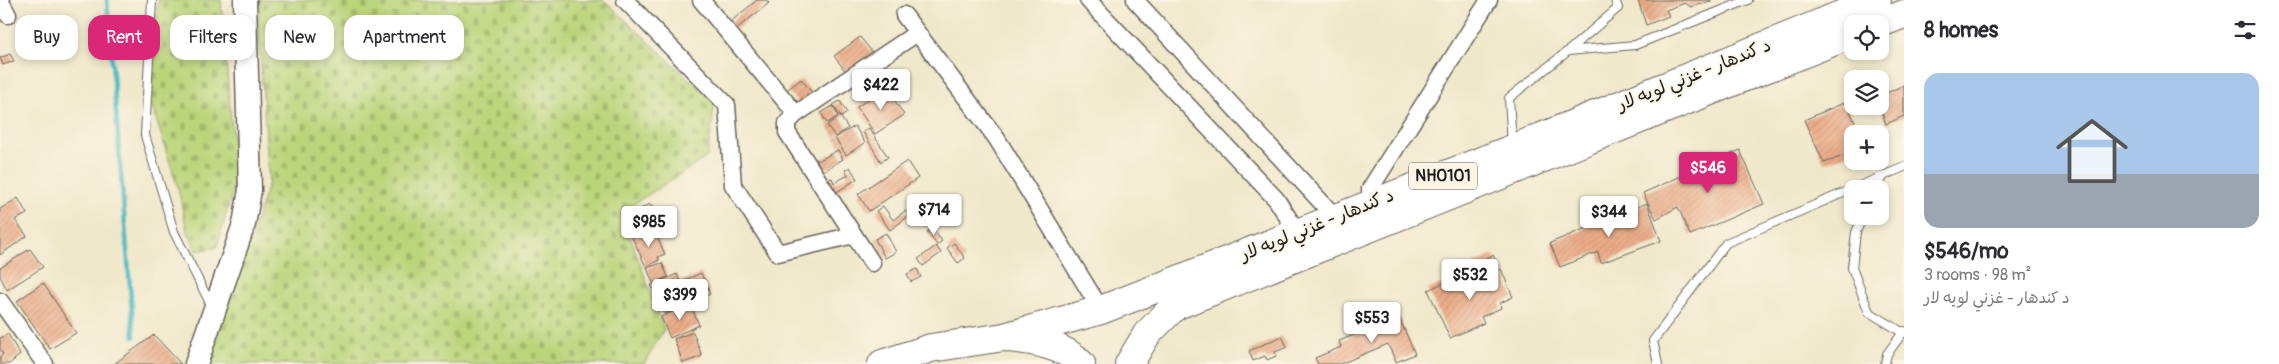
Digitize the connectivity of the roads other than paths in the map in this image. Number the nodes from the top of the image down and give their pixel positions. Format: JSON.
{"nodes":[{"id":1,"x":0,"y":0,"type":"edge"},
{"id":2,"x":152,"y":0,"type":"edge"},
{"id":3,"x":244,"y":0,"type":"edge"},
{"id":4,"x":625,"y":0,"type":"edge"},
{"id":5,"x":701,"y":0,"type":"edge"},
{"id":6,"x":1088,"y":0,"type":"edge"},
{"id":7,"x":1135,"y":0,"type":"edge"},
{"id":8,"x":1489,"y":0,"type":"edge"},
{"id":9,"x":1615,"y":0,"type":"edge"},
{"id":10,"x":1748,"y":0,"type":"edge"},
{"id":11,"x":1878,"y":0,"type":"edge"},
{"id":12,"x":1904,"y":14,"type":"edge"},
{"id":13,"x":8,"y":15,"type":"dead end"},
{"id":14,"x":904,"y":15,"type":"dead end"},
{"id":15,"x":1889,"y":20,"type":"edge"},
{"id":16,"x":917,"y":33,"type":"junction"},
{"id":17,"x":1844,"y":37,"type":"edge"},
{"id":18,"x":1568,"y":51,"type":"junction"},
{"id":19,"x":796,"y":114,"type":"junction"},
{"id":20,"x":1512,"y":149,"type":"junction"},
{"id":21,"x":1904,"y":167,"type":"edge"},
{"id":22,"x":1884,"y":175,"type":"junction"},
{"id":23,"x":1882,"y":180,"type":"edge"},
{"id":24,"x":1371,"y":203,"type":"junction"},
{"id":25,"x":1859,"y":225,"type":"edge"},
{"id":26,"x":1340,"y":228,"type":"junction"},
{"id":27,"x":1298,"y":233,"type":"junction"},
{"id":28,"x":854,"y":235,"type":"junction"},
{"id":29,"x":872,"y":263,"type":"dead end"},
{"id":30,"x":0,"y":300,"type":"edge"},
{"id":31,"x":1101,"y":310,"type":"junction"},
{"id":32,"x":214,"y":311,"type":"junction"},
{"id":33,"x":1903,"y":331,"type":"edge"},
{"id":34,"x":1004,"y":336,"type":"junction"},
{"id":35,"x":45,"y":364,"type":"edge"},
{"id":36,"x":196,"y":364,"type":"edge"},
{"id":37,"x":882,"y":364,"type":"edge"},
{"id":38,"x":1081,"y":364,"type":"edge"},
{"id":39,"x":1129,"y":364,"type":"edge"},
{"id":40,"x":1658,"y":364,"type":"edge"},
{"id":41,"x":1885,"y":364,"type":"edge"}],
"edges":[{"from":1,"to":13,"type":"street"},
{"from":2,"to":32,"type":"lane"},
{"from":3,"to":32,"type":"street"},
{"from":4,"to":28,"type":"street"},
{"from":5,"to":19,"type":"street"},
{"from":6,"to":27,"type":"street"},
{"from":7,"to":26,"type":"street"},
{"from":8,"to":24,"type":"street"},
{"from":9,"to":18,"type":"lane"},
{"from":10,"to":18,"type":"lane"},
{"from":11,"to":20,"type":"highway","name":"د کندهار - غزني لويه لار","number":"NH0101"},
{"from":12,"to":15,"type":"highway"},
{"from":14,"to":16,"type":"street"},
{"from":16,"to":19,"type":"street"},
{"from":16,"to":31,"type":"street"},
{"from":17,"to":26,"type":"highway","name":"د کندهار - غزني لويه لار","number":"NH0101"},
{"from":18,"to":20,"type":"lane"},
{"from":19,"to":28,"type":"street"},
{"from":20,"to":24,"type":"highway","name":"د کندهار - غزني لويه لار","number":"NH0101"},
{"from":21,"to":22,"type":"lane"},
{"from":22,"to":23,"type":"lane"},
{"from":22,"to":40,"type":"lane"},
{"from":24,"to":26,"type":"highway","name":"د کندهار - غزني لويه لار","number":"NH0101"},
{"from":25,"to":33,"type":"lane"},
{"from":26,"to":27,"type":"highway","name":"د کندهار - غزني لويه لار","number":"NH0101"},
{"from":26,"to":39,"type":"highway","name":"د کندهار - غزني لويه لار","number":"NH0101"},
{"from":27,"to":31,"type":"highway","name":"د کندهار - غزني لويه لار","number":"NH0101"},
{"from":28,"to":29,"type":"street"},
{"from":30,"to":35,"type":"street"},
{"from":31,"to":34,"type":"highway","name":"د کندهار - غزني لويه لار","number":"NH0101"},
{"from":32,"to":36,"type":"street"},
{"from":33,"to":41,"type":"lane"},
{"from":34,"to":37,"type":"highway","name":"د کندهار - غزني لويه لار","number":"NH0101"},
{"from":34,"to":38,"type":"highway","name":"د کندهار - غزني لويه لار","number":"NH0101"}]}
